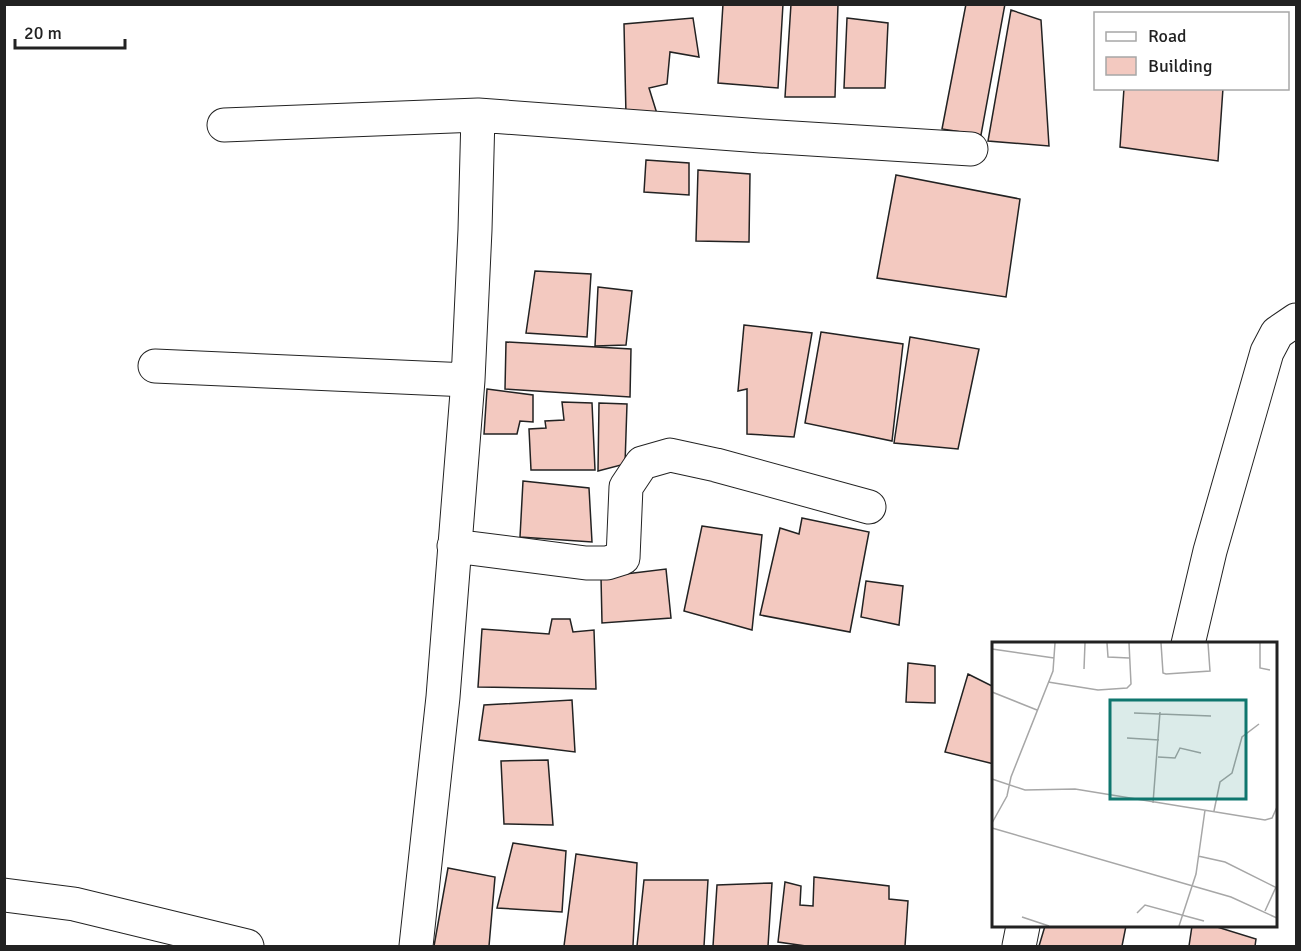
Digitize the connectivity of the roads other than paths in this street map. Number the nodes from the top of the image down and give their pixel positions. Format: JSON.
{"nodes":[{"id":1,"x":478,"y":115,"type":"junction"},
{"id":2,"x":224,"y":124,"type":"dead end"},
{"id":3,"x":971,"y":149,"type":"dead end"},
{"id":4,"x":1296,"y":320,"type":"edge"},
{"id":5,"x":155,"y":366,"type":"dead end"},
{"id":6,"x":468,"y":380,"type":"junction"},
{"id":7,"x":869,"y":507,"type":"dead end"},
{"id":8,"x":454,"y":546,"type":"junction"},
{"id":9,"x":1188,"y":642,"type":"edge"},
{"id":10,"x":4,"y":895,"type":"edge"},
{"id":11,"x":1023,"y":927,"type":"edge"},
{"id":12,"x":247,"y":946,"type":"edge"},
{"id":13,"x":416,"y":946,"type":"edge"},
{"id":14,"x":1019,"y":946,"type":"edge"}],
"edges":[{"from":1,"to":2,"type":"street"},
{"from":1,"to":3,"type":"street"},
{"from":1,"to":6,"type":"street"},
{"from":4,"to":9,"type":"street"},
{"from":5,"to":6,"type":"street"},
{"from":6,"to":8,"type":"street"},
{"from":7,"to":8,"type":"street"},
{"from":8,"to":13,"type":"street"},
{"from":10,"to":12,"type":"street"},
{"from":11,"to":14,"type":"street"}]}
